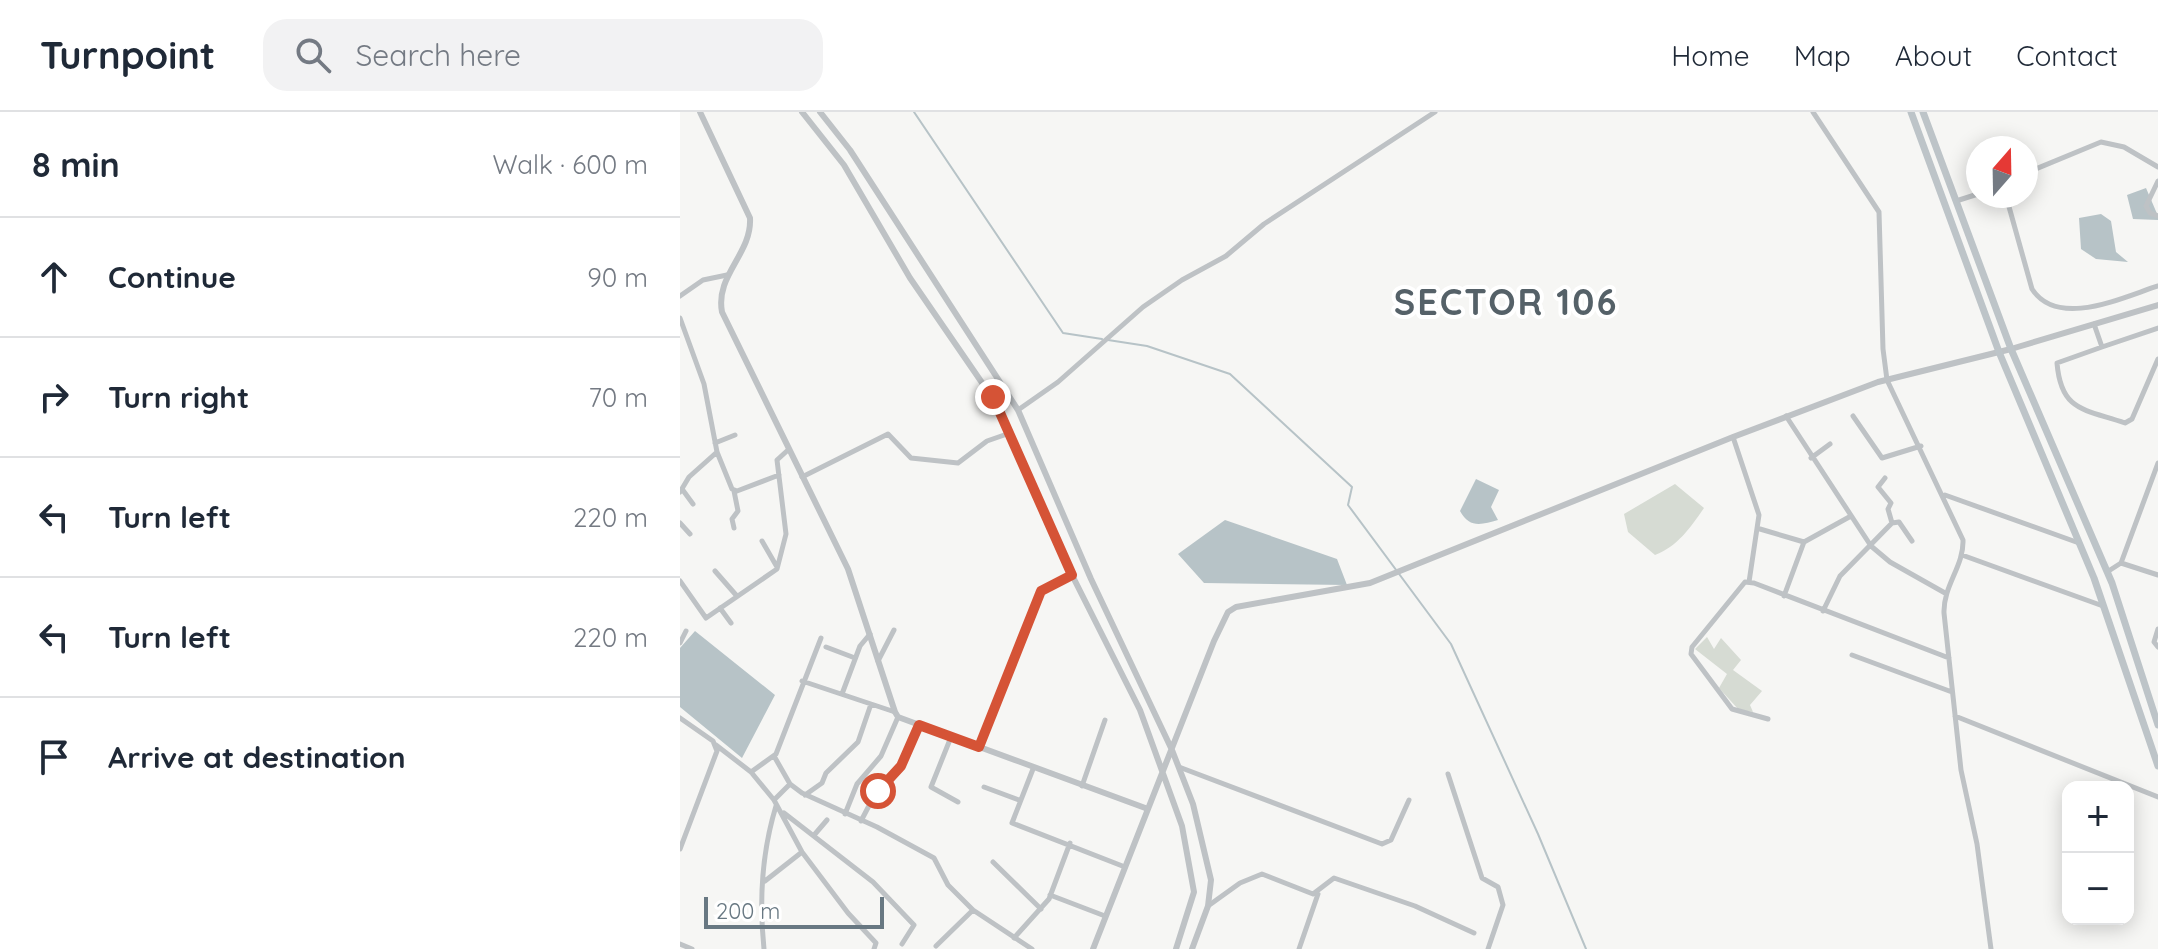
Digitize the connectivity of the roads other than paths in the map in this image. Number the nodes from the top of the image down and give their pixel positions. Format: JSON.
{"nodes":[{"id":1,"x":700,"y":112,"type":"edge"},
{"id":2,"x":802,"y":112,"type":"edge"},
{"id":3,"x":820,"y":112,"type":"edge"},
{"id":4,"x":1435,"y":112,"type":"edge"},
{"id":5,"x":1813,"y":112,"type":"edge"},
{"id":6,"x":1911,"y":112,"type":"edge"},
{"id":7,"x":1923,"y":112,"type":"edge"},
{"id":8,"x":2158,"y":167,"type":"edge"},
{"id":9,"x":2038,"y":168,"type":"edge"},
{"id":10,"x":2158,"y":181,"type":"edge"},
{"id":11,"x":1966,"y":198,"type":"edge"},
{"id":12,"x":1956,"y":201,"type":"junction"},
{"id":13,"x":2009,"y":208,"type":"edge"},
{"id":14,"x":2158,"y":216,"type":"edge"},
{"id":15,"x":727,"y":275,"type":"junction"},
{"id":16,"x":2158,"y":285,"type":"edge"},
{"id":17,"x":680,"y":296,"type":"edge"},
{"id":18,"x":2158,"y":305,"type":"edge"},
{"id":19,"x":680,"y":318,"type":"edge"},
{"id":20,"x":2094,"y":324,"type":"junction"},
{"id":21,"x":2158,"y":328,"type":"edge"},
{"id":22,"x":2102,"y":347,"type":"junction"},
{"id":23,"x":2011,"y":349,"type":"junction"},
{"id":24,"x":1999,"y":352,"type":"junction"},
{"id":25,"x":2158,"y":359,"type":"edge"},
{"id":26,"x":1887,"y":380,"type":"junction"},
{"id":27,"x":1018,"y":410,"type":"junction"},
{"id":28,"x":1786,"y":416,"type":"junction"},
{"id":29,"x":1853,"y":416,"type":"dead end"},
{"id":30,"x":1010,"y":433,"type":"junction"},
{"id":31,"x":735,"y":435,"type":"dead end"},
{"id":32,"x":1733,"y":437,"type":"junction"},
{"id":33,"x":715,"y":443,"type":"junction"},
{"id":34,"x":1830,"y":444,"type":"dead end"},
{"id":35,"x":1921,"y":446,"type":"junction"},
{"id":36,"x":788,"y":450,"type":"junction"},
{"id":37,"x":717,"y":452,"type":"junction"},
{"id":38,"x":1811,"y":458,"type":"junction"},
{"id":39,"x":2158,"y":463,"type":"edge"},
{"id":40,"x":779,"y":475,"type":"junction"},
{"id":41,"x":802,"y":477,"type":"junction"},
{"id":42,"x":1885,"y":478,"type":"dead end"},
{"id":43,"x":2151,"y":481,"type":"junction"},
{"id":44,"x":2158,"y":485,"type":"edge"},
{"id":45,"x":681,"y":490,"type":"edge"},
{"id":46,"x":734,"y":491,"type":"junction"},
{"id":47,"x":1945,"y":495,"type":"junction"},
{"id":48,"x":693,"y":504,"type":"dead end"},
{"id":49,"x":1851,"y":516,"type":"junction"},
{"id":50,"x":680,"y":523,"type":"edge"},
{"id":51,"x":1892,"y":523,"type":"junction"},
{"id":52,"x":734,"y":528,"type":"dead end"},
{"id":53,"x":1760,"y":529,"type":"junction"},
{"id":54,"x":690,"y":534,"type":"dead end"},
{"id":55,"x":762,"y":541,"type":"dead end"},
{"id":56,"x":1912,"y":541,"type":"dead end"},
{"id":57,"x":1804,"y":542,"type":"junction"},
{"id":58,"x":2080,"y":543,"type":"junction"},
{"id":59,"x":1871,"y":546,"type":"junction"},
{"id":60,"x":1962,"y":555,"type":"junction"},
{"id":61,"x":2121,"y":563,"type":"junction"},
{"id":62,"x":778,"y":568,"type":"junction"},
{"id":63,"x":715,"y":571,"type":"dead end"},
{"id":64,"x":2107,"y":572,"type":"junction"},
{"id":65,"x":1072,"y":575,"type":"junction"},
{"id":66,"x":2158,"y":575,"type":"edge"},
{"id":67,"x":680,"y":581,"type":"edge"},
{"id":68,"x":1749,"y":582,"type":"junction"},
{"id":69,"x":1945,"y":593,"type":"junction"},
{"id":70,"x":736,"y":595,"type":"junction"},
{"id":71,"x":1784,"y":596,"type":"junction"},
{"id":72,"x":2103,"y":606,"type":"junction"},
{"id":73,"x":720,"y":608,"type":"junction"},
{"id":74,"x":1823,"y":611,"type":"junction"},
{"id":75,"x":731,"y":623,"type":"dead end"},
{"id":76,"x":2158,"y":629,"type":"edge"},
{"id":77,"x":894,"y":630,"type":"dead end"},
{"id":78,"x":686,"y":631,"type":"dead end"},
{"id":79,"x":870,"y":634,"type":"junction"},
{"id":80,"x":821,"y":638,"type":"dead end"},
{"id":81,"x":680,"y":643,"type":"edge"},
{"id":82,"x":826,"y":647,"type":"dead end"},
{"id":83,"x":2158,"y":647,"type":"edge"},
{"id":84,"x":1852,"y":655,"type":"dead end"},
{"id":85,"x":855,"y":658,"type":"junction"},
{"id":86,"x":1949,"y":658,"type":"junction"},
{"id":87,"x":878,"y":661,"type":"junction"},
{"id":88,"x":802,"y":681,"type":"junction"},
{"id":89,"x":1952,"y":692,"type":"junction"},
{"id":90,"x":842,"y":694,"type":"junction"},
{"id":91,"x":871,"y":704,"type":"junction"},
{"id":92,"x":897,"y":715,"type":"junction"},
{"id":93,"x":1955,"y":716,"type":"junction"},
{"id":94,"x":680,"y":718,"type":"edge"},
{"id":95,"x":1768,"y":719,"type":"dead end"},
{"id":96,"x":1105,"y":720,"type":"dead end"},
{"id":97,"x":919,"y":725,"type":"junction"},
{"id":98,"x":2158,"y":725,"type":"edge"},
{"id":99,"x":951,"y":737,"type":"junction"},
{"id":100,"x":716,"y":745,"type":"junction"},
{"id":101,"x":979,"y":747,"type":"junction"},
{"id":102,"x":1172,"y":750,"type":"junction"},
{"id":103,"x":774,"y":756,"type":"junction"},
{"id":104,"x":2158,"y":766,"type":"edge"},
{"id":105,"x":1179,"y":767,"type":"junction"},
{"id":106,"x":1033,"y":769,"type":"junction"},
{"id":107,"x":751,"y":772,"type":"junction"},
{"id":108,"x":1164,"y":772,"type":"junction"},
{"id":109,"x":1448,"y":774,"type":"dead end"},
{"id":110,"x":790,"y":784,"type":"junction"},
{"id":111,"x":1082,"y":786,"type":"junction"},
{"id":112,"x":984,"y":787,"type":"dead end"},
{"id":113,"x":805,"y":795,"type":"junction"},
{"id":114,"x":2158,"y":797,"type":"edge"},
{"id":115,"x":1019,"y":800,"type":"junction"},
{"id":116,"x":1409,"y":800,"type":"dead end"},
{"id":117,"x":776,"y":802,"type":"junction"},
{"id":118,"x":958,"y":802,"type":"dead end"},
{"id":119,"x":1148,"y":809,"type":"junction"},
{"id":120,"x":781,"y":812,"type":"junction"},
{"id":121,"x":845,"y":814,"type":"junction"},
{"id":122,"x":827,"y":820,"type":"dead end"},
{"id":123,"x":861,"y":821,"type":"junction"},
{"id":124,"x":815,"y":834,"type":"junction"},
{"id":125,"x":1070,"y":843,"type":"junction"},
{"id":126,"x":680,"y":849,"type":"edge"},
{"id":127,"x":802,"y":852,"type":"junction"},
{"id":128,"x":993,"y":862,"type":"dead end"},
{"id":129,"x":1125,"y":867,"type":"junction"},
{"id":130,"x":765,"y":881,"type":"junction"},
{"id":131,"x":1318,"y":893,"type":"junction"},
{"id":132,"x":1050,"y":895,"type":"junction"},
{"id":133,"x":1208,"y":906,"type":"junction"},
{"id":134,"x":1041,"y":909,"type":"junction"},
{"id":135,"x":973,"y":910,"type":"junction"},
{"id":136,"x":1105,"y":916,"type":"junction"},
{"id":137,"x":1474,"y":933,"type":"dead end"},
{"id":138,"x":1014,"y":938,"type":"junction"},
{"id":139,"x":680,"y":944,"type":"edge"},
{"id":140,"x":902,"y":944,"type":"dead end"},
{"id":141,"x":936,"y":946,"type":"dead end"},
{"id":142,"x":692,"y":949,"type":"edge"},
{"id":143,"x":764,"y":949,"type":"edge"},
{"id":144,"x":874,"y":949,"type":"edge"},
{"id":145,"x":1032,"y":949,"type":"edge"},
{"id":146,"x":1093,"y":949,"type":"edge"},
{"id":147,"x":1176,"y":949,"type":"edge"},
{"id":148,"x":1192,"y":949,"type":"edge"},
{"id":149,"x":1299,"y":949,"type":"edge"},
{"id":150,"x":1488,"y":949,"type":"edge"},
{"id":151,"x":1991,"y":949,"type":"edge"}],
"edges":[{"from":1,"to":15,"type":"street"},
{"from":2,"to":30,"type":"street"},
{"from":3,"to":27,"type":"street"},
{"from":4,"to":27,"type":"street"},
{"from":5,"to":26,"type":"street"},
{"from":6,"to":24,"type":"main road"},
{"from":7,"to":12,"type":"main road"},
{"from":8,"to":9,"type":"street"},
{"from":10,"to":14,"type":"street"},
{"from":11,"to":12,"type":"street"},
{"from":12,"to":23,"type":"main road"},
{"from":13,"to":16,"type":"street"},
{"from":15,"to":17,"type":"street"},
{"from":15,"to":36,"type":"street"},
{"from":18,"to":20,"type":"street"},
{"from":19,"to":33,"type":"street"},
{"from":20,"to":22,"type":"street"},
{"from":20,"to":23,"type":"street"},
{"from":21,"to":22,"type":"street"},
{"from":22,"to":25,"type":"street"},
{"from":23,"to":24,"type":"street"},
{"from":23,"to":64,"type":"main road"},
{"from":24,"to":26,"type":"street"},
{"from":24,"to":58,"type":"main road"},
{"from":26,"to":28,"type":"street"},
{"from":26,"to":35,"type":"street"},
{"from":27,"to":102,"type":"street"},
{"from":28,"to":32,"type":"street"},
{"from":28,"to":38,"type":"street"},
{"from":29,"to":35,"type":"street"},
{"from":30,"to":41,"type":"street"},
{"from":30,"to":65,"type":"street"},
{"from":31,"to":33,"type":"street"},
{"from":32,"to":53,"type":"street"},
{"from":32,"to":102,"type":"street"},
{"from":33,"to":37,"type":"street"},
{"from":34,"to":38,"type":"street"},
{"from":35,"to":47,"type":"street"},
{"from":36,"to":40,"type":"street"},
{"from":36,"to":41,"type":"street"},
{"from":37,"to":45,"type":"street"},
{"from":37,"to":46,"type":"street"},
{"from":38,"to":49,"type":"street"},
{"from":39,"to":43,"type":"street"},
{"from":40,"to":46,"type":"street"},
{"from":40,"to":62,"type":"street"},
{"from":41,"to":79,"type":"street"},
{"from":42,"to":51,"type":"street"},
{"from":43,"to":44,"type":"street"},
{"from":43,"to":61,"type":"street"},
{"from":45,"to":48,"type":"street"},
{"from":46,"to":52,"type":"street"},
{"from":47,"to":58,"type":"street"},
{"from":47,"to":60,"type":"street"},
{"from":49,"to":57,"type":"street"},
{"from":49,"to":59,"type":"street"},
{"from":50,"to":54,"type":"street"},
{"from":51,"to":56,"type":"street"},
{"from":51,"to":59,"type":"street"},
{"from":53,"to":57,"type":"street"},
{"from":53,"to":68,"type":"street"},
{"from":55,"to":62,"type":"street"},
{"from":57,"to":71,"type":"street"},
{"from":58,"to":72,"type":"main road"},
{"from":59,"to":69,"type":"street"},
{"from":59,"to":74,"type":"street"},
{"from":60,"to":69,"type":"street"},
{"from":60,"to":72,"type":"street"},
{"from":61,"to":64,"type":"street"},
{"from":61,"to":66,"type":"street"},
{"from":62,"to":70,"type":"street"},
{"from":63,"to":70,"type":"street"},
{"from":64,"to":98,"type":"main road"},
{"from":65,"to":101,"type":"street"},
{"from":65,"to":108,"type":"street"},
{"from":67,"to":73,"type":"street"},
{"from":68,"to":71,"type":"street"},
{"from":68,"to":95,"type":"street"},
{"from":69,"to":86,"type":"street"},
{"from":70,"to":73,"type":"street"},
{"from":71,"to":74,"type":"street"},
{"from":72,"to":104,"type":"main road"},
{"from":73,"to":75,"type":"street"},
{"from":74,"to":86,"type":"street"},
{"from":76,"to":83,"type":"street"},
{"from":77,"to":87,"type":"street"},
{"from":78,"to":81,"type":"street"},
{"from":79,"to":85,"type":"street"},
{"from":79,"to":87,"type":"street"},
{"from":80,"to":88,"type":"street"},
{"from":82,"to":85,"type":"street"},
{"from":84,"to":89,"type":"street"},
{"from":85,"to":90,"type":"street"},
{"from":86,"to":89,"type":"street"},
{"from":87,"to":92,"type":"street"},
{"from":88,"to":90,"type":"street"},
{"from":88,"to":103,"type":"street"},
{"from":89,"to":93,"type":"street"},
{"from":90,"to":91,"type":"street"},
{"from":91,"to":92,"type":"street"},
{"from":91,"to":113,"type":"street"},
{"from":92,"to":97,"type":"street"},
{"from":92,"to":121,"type":"street"},
{"from":93,"to":114,"type":"street"},
{"from":93,"to":151,"type":"street"},
{"from":94,"to":100,"type":"street"},
{"from":96,"to":111,"type":"street"},
{"from":97,"to":99,"type":"street"},
{"from":97,"to":123,"type":"street"},
{"from":99,"to":101,"type":"street"},
{"from":99,"to":118,"type":"street"},
{"from":100,"to":107,"type":"street"},
{"from":100,"to":126,"type":"street"},
{"from":101,"to":106,"type":"street"},
{"from":102,"to":105,"type":"street"},
{"from":102,"to":108,"type":"street"},
{"from":103,"to":107,"type":"street"},
{"from":103,"to":110,"type":"street"},
{"from":105,"to":116,"type":"street"},
{"from":105,"to":133,"type":"street"},
{"from":106,"to":111,"type":"street"},
{"from":106,"to":115,"type":"street"},
{"from":107,"to":117,"type":"street"},
{"from":108,"to":119,"type":"street"},
{"from":108,"to":147,"type":"street"},
{"from":109,"to":150,"type":"street"},
{"from":110,"to":113,"type":"street"},
{"from":110,"to":117,"type":"street"},
{"from":111,"to":119,"type":"street"},
{"from":112,"to":115,"type":"street"},
{"from":113,"to":121,"type":"street"},
{"from":115,"to":125,"type":"street"},
{"from":117,"to":120,"type":"street"},
{"from":117,"to":130,"type":"street"},
{"from":119,"to":129,"type":"street"},
{"from":120,"to":124,"type":"street"},
{"from":120,"to":127,"type":"street"},
{"from":121,"to":123,"type":"street"},
{"from":122,"to":124,"type":"street"},
{"from":123,"to":135,"type":"street"},
{"from":124,"to":140,"type":"street"},
{"from":125,"to":129,"type":"street"},
{"from":125,"to":132,"type":"street"},
{"from":127,"to":130,"type":"street"},
{"from":127,"to":144,"type":"street"},
{"from":128,"to":134,"type":"street"},
{"from":129,"to":136,"type":"street"},
{"from":130,"to":143,"type":"street"},
{"from":131,"to":133,"type":"street"},
{"from":131,"to":137,"type":"street"},
{"from":131,"to":149,"type":"street"},
{"from":132,"to":134,"type":"street"},
{"from":132,"to":136,"type":"street"},
{"from":133,"to":148,"type":"street"},
{"from":134,"to":138,"type":"street"},
{"from":135,"to":138,"type":"street"},
{"from":135,"to":141,"type":"street"},
{"from":136,"to":146,"type":"street"},
{"from":138,"to":145,"type":"street"},
{"from":139,"to":142,"type":"street"}]}
